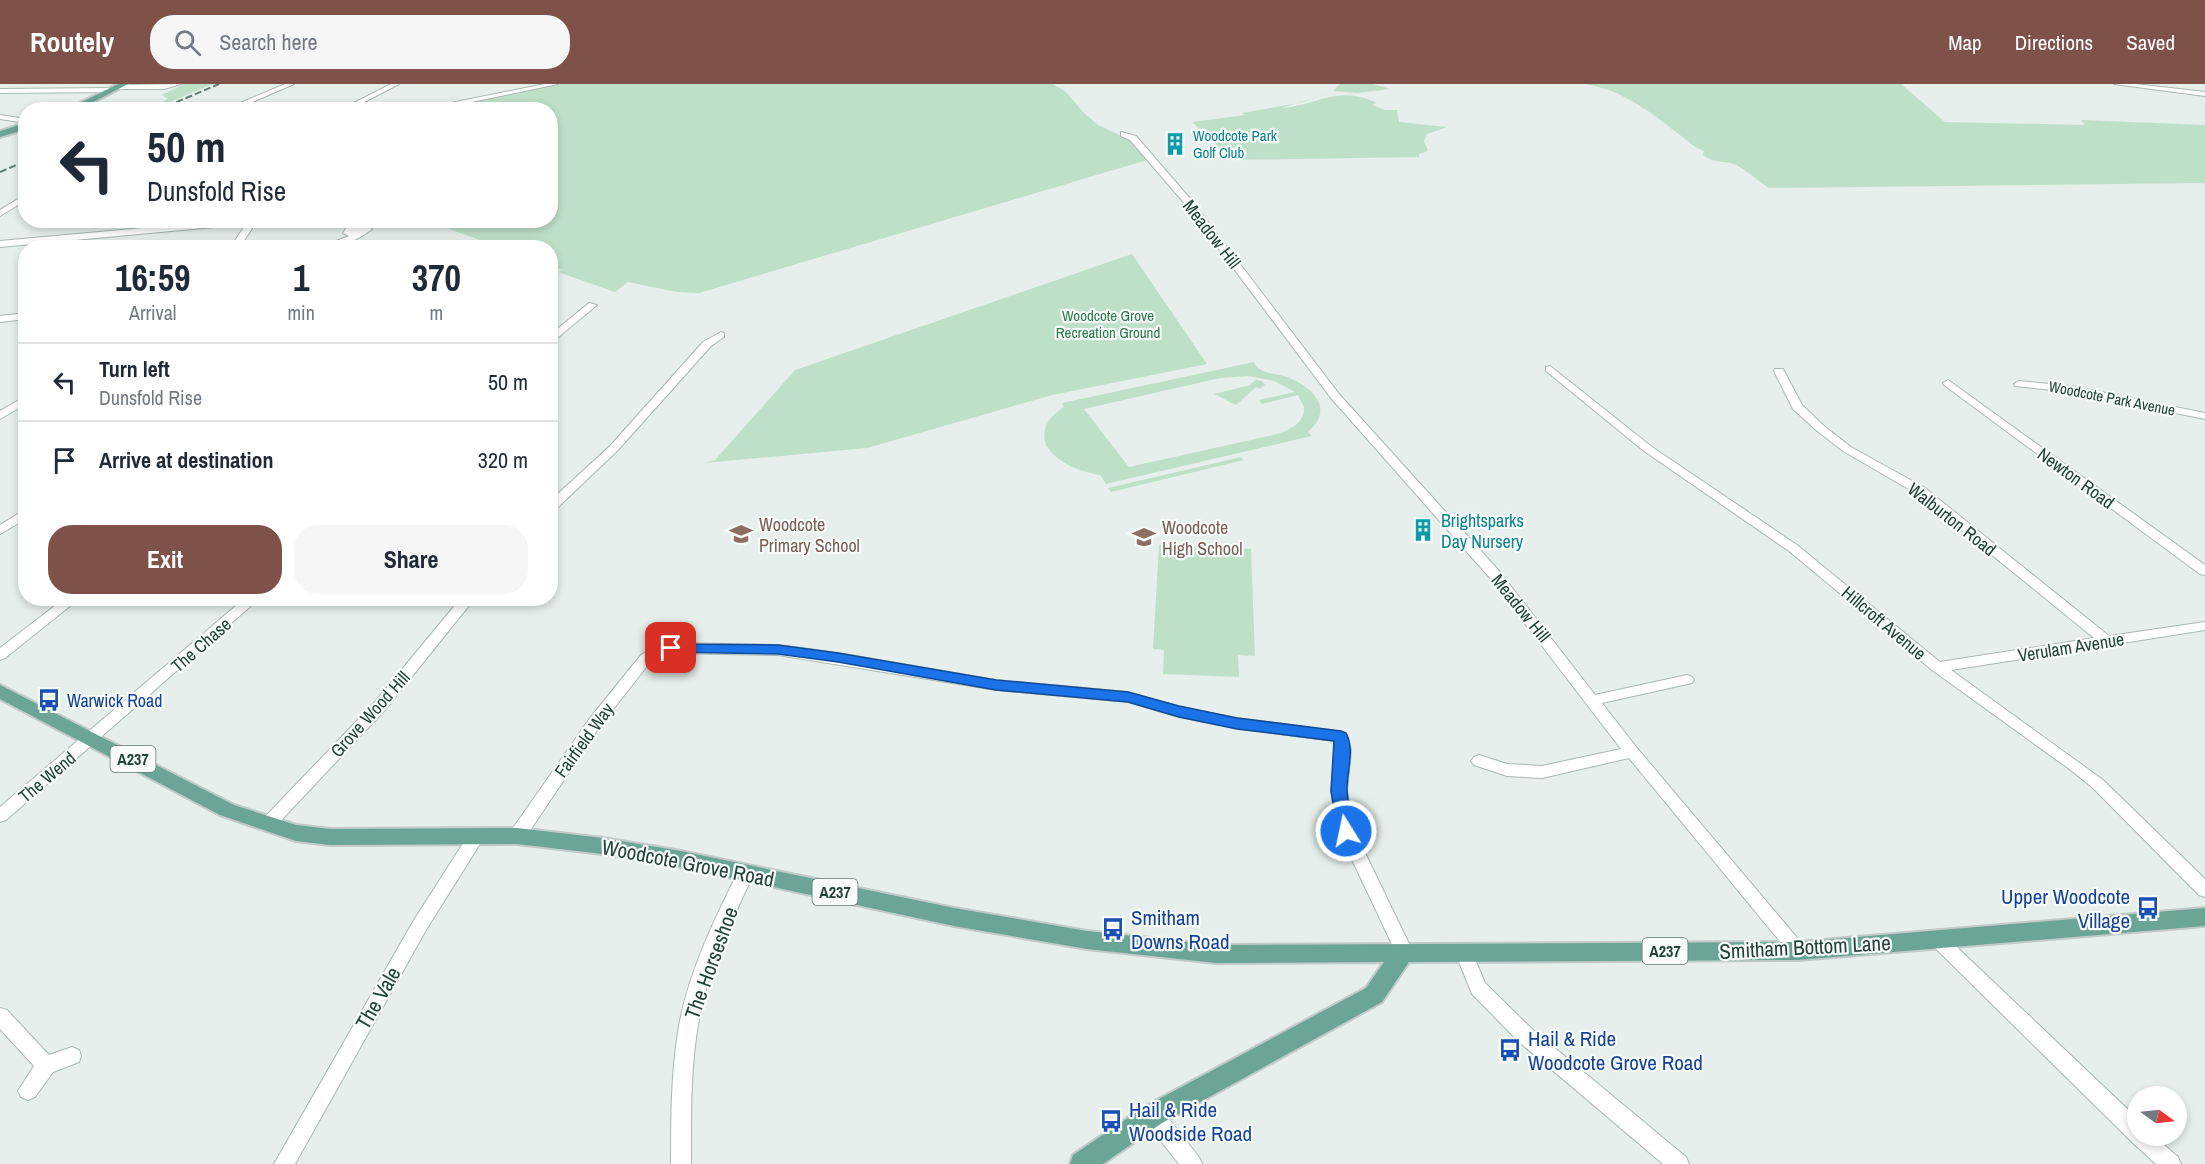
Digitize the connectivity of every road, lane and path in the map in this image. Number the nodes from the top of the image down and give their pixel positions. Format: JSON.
{"nodes":[{"id":1,"x":178,"y":84,"type":"edge"},
{"id":2,"x":291,"y":84,"type":"edge"},
{"id":3,"x":396,"y":84,"type":"edge"},
{"id":4,"x":555,"y":84,"type":"edge"},
{"id":5,"x":2117,"y":84,"type":"edge"},
{"id":6,"x":543,"y":85,"type":"edge"},
{"id":7,"x":118,"y":87,"type":"edge"},
{"id":8,"x":0,"y":92,"type":"edge"},
{"id":9,"x":2205,"y":94,"type":"edge"},
{"id":10,"x":87,"y":102,"type":"edge"},
{"id":11,"x":247,"y":102,"type":"edge"},
{"id":12,"x":359,"y":102,"type":"edge"},
{"id":13,"x":462,"y":102,"type":"edge"},
{"id":14,"x":0,"y":117,"type":"edge"},
{"id":15,"x":18,"y":120,"type":"edge"},
{"id":16,"x":18,"y":128,"type":"edge"},
{"id":17,"x":0,"y":134,"type":"edge"},
{"id":18,"x":1124,"y":134,"type":"dead end"},
{"id":19,"x":18,"y":202,"type":"edge"},
{"id":20,"x":18,"y":208,"type":"edge"},
{"id":21,"x":2,"y":213,"type":"edge"},
{"id":22,"x":176,"y":228,"type":"edge"},
{"id":23,"x":358,"y":234,"type":"dead end"},
{"id":24,"x":44,"y":240,"type":"edge"},
{"id":25,"x":347,"y":240,"type":"edge"},
{"id":26,"x":18,"y":242,"type":"edge"},
{"id":27,"x":0,"y":244,"type":"edge"},
{"id":28,"x":592,"y":305,"type":"dead end"},
{"id":29,"x":18,"y":317,"type":"edge"},
{"id":30,"x":0,"y":319,"type":"edge"},
{"id":31,"x":558,"y":333,"type":"edge"},
{"id":32,"x":721,"y":335,"type":"dead end"},
{"id":33,"x":1550,"y":369,"type":"dead end"},
{"id":34,"x":1779,"y":371,"type":"dead end"},
{"id":35,"x":1948,"y":383,"type":"dead end"},
{"id":36,"x":2019,"y":384,"type":"dead end"},
{"id":37,"x":18,"y":404,"type":"edge"},
{"id":38,"x":0,"y":416,"type":"edge"},
{"id":39,"x":2205,"y":416,"type":"edge"},
{"id":40,"x":558,"y":500,"type":"edge"},
{"id":41,"x":18,"y":518,"type":"edge"},
{"id":42,"x":0,"y":530,"type":"edge"},
{"id":43,"x":2205,"y":572,"type":"edge"},
{"id":44,"x":64,"y":606,"type":"edge"},
{"id":45,"x":245,"y":606,"type":"edge"},
{"id":46,"x":462,"y":606,"type":"edge"},
{"id":47,"x":2205,"y":626,"type":"edge"},
{"id":48,"x":2106,"y":641,"type":"junction"},
{"id":49,"x":0,"y":655,"type":"edge"},
{"id":50,"x":1937,"y":667,"type":"junction"},
{"id":51,"x":1687,"y":680,"type":"dead end"},
{"id":52,"x":0,"y":691,"type":"edge"},
{"id":53,"x":1594,"y":700,"type":"junction"},
{"id":54,"x":94,"y":738,"type":"junction"},
{"id":55,"x":1632,"y":752,"type":"junction"},
{"id":56,"x":1479,"y":761,"type":"dead end"},
{"id":57,"x":0,"y":816,"type":"edge"},
{"id":58,"x":267,"y":825,"type":"junction"},
{"id":59,"x":477,"y":835,"type":"junction"},
{"id":60,"x":517,"y":836,"type":"junction"},
{"id":61,"x":746,"y":873,"type":"junction"},
{"id":62,"x":2205,"y":890,"type":"edge"},
{"id":63,"x":2205,"y":917,"type":"edge"},
{"id":64,"x":1937,"y":939,"type":"junction"},
{"id":65,"x":1798,"y":951,"type":"junction"},
{"id":66,"x":1404,"y":952,"type":"junction"},
{"id":67,"x":1464,"y":952,"type":"junction"},
{"id":68,"x":0,"y":1016,"type":"edge"},
{"id":69,"x":72,"y":1056,"type":"dead end"},
{"id":70,"x":46,"y":1065,"type":"junction"},
{"id":71,"x":28,"y":1091,"type":"dead end"},
{"id":72,"x":1153,"y":1115,"type":"junction"},
{"id":73,"x":2127,"y":1122,"type":"edge"},
{"id":74,"x":2151,"y":1146,"type":"edge"},
{"id":75,"x":284,"y":1164,"type":"edge"},
{"id":76,"x":681,"y":1164,"type":"edge"},
{"id":77,"x":1082,"y":1164,"type":"edge"},
{"id":78,"x":1192,"y":1164,"type":"edge"},
{"id":79,"x":1678,"y":1164,"type":"edge"},
{"id":80,"x":2170,"y":1164,"type":"edge"}],
"edges":[{"from":1,"to":7,"type":"street"},
{"from":2,"to":11,"type":"street"},
{"from":3,"to":12,"type":"street"},
{"from":4,"to":6,"type":"street"},
{"from":5,"to":9,"type":"street"},
{"from":6,"to":13,"type":"street"},
{"from":7,"to":8,"type":"street"},
{"from":7,"to":10,"type":"main road"},
{"from":14,"to":15,"type":"street"},
{"from":16,"to":17,"type":"main road"},
{"from":18,"to":53,"type":"street","name":"Meadow Hill"},
{"from":19,"to":21,"type":"street"},
{"from":20,"to":21,"type":"street"},
{"from":22,"to":24,"type":"street"},
{"from":23,"to":25,"type":"street"},
{"from":26,"to":27,"type":"street"},
{"from":28,"to":31,"type":"street"},
{"from":29,"to":30,"type":"street"},
{"from":32,"to":40,"type":"street"},
{"from":33,"to":50,"type":"street","name":"Hillcroft Avenue"},
{"from":34,"to":48,"type":"street","name":"Walburton Road"},
{"from":35,"to":43,"type":"street","name":"Newton Road"},
{"from":36,"to":39,"type":"street","name":"Woodcote Park Avenue"},
{"from":37,"to":38,"type":"street"},
{"from":41,"to":42,"type":"street"},
{"from":44,"to":49,"type":"street"},
{"from":45,"to":54,"type":"street","name":"The Chase"},
{"from":46,"to":58,"type":"street","name":"Grove Wood Hill"},
{"from":47,"to":48,"type":"street","name":"Verulam Avenue"},
{"from":48,"to":50,"type":"street","name":"Verulam Avenue"},
{"from":50,"to":62,"type":"street","name":"Hillcroft Avenue"},
{"from":51,"to":53,"type":"street"},
{"from":52,"to":54,"type":"main road","name":"Woodcote Grove Road","number":"A237"},
{"from":53,"to":55,"type":"street","name":"Meadow Hill"},
{"from":54,"to":57,"type":"street","name":"The Wend"},
{"from":54,"to":58,"type":"main road","name":"Woodcote Grove Road","number":"A237"},
{"from":55,"to":56,"type":"street"},
{"from":55,"to":65,"type":"street","name":"Meadow Hill"},
{"from":58,"to":59,"type":"main road","name":"Woodcote Grove Road","number":"A237"},
{"from":59,"to":60,"type":"main road","name":"Woodcote Grove Road","number":"A237"},
{"from":59,"to":75,"type":"street","name":"The Vale"},
{"from":60,"to":61,"type":"main road","name":"Woodcote Grove Road","number":"A237"},
{"from":60,"to":66,"type":"street","name":"Fairfield Way"},
{"from":61,"to":66,"type":"main road","name":"Woodcote Grove Road","number":"A237"},
{"from":61,"to":76,"type":"street","name":"The Horseshoe"},
{"from":63,"to":64,"type":"main road","name":"Smitham Bottom Lane","number":"A237"},
{"from":64,"to":65,"type":"main road","name":"Smitham Bottom Lane","number":"A237"},
{"from":64,"to":73,"type":"street"},
{"from":65,"to":67,"type":"main road","name":"Smitham Bottom Lane","number":"A237"},
{"from":66,"to":67,"type":"main road","name":"Smitham Bottom Lane","number":"A237"},
{"from":66,"to":72,"type":"main road"},
{"from":67,"to":79,"type":"street"},
{"from":68,"to":70,"type":"street"},
{"from":69,"to":70,"type":"street"},
{"from":70,"to":71,"type":"street"},
{"from":72,"to":77,"type":"main road"},
{"from":72,"to":78,"type":"street"},
{"from":74,"to":80,"type":"street"}]}
